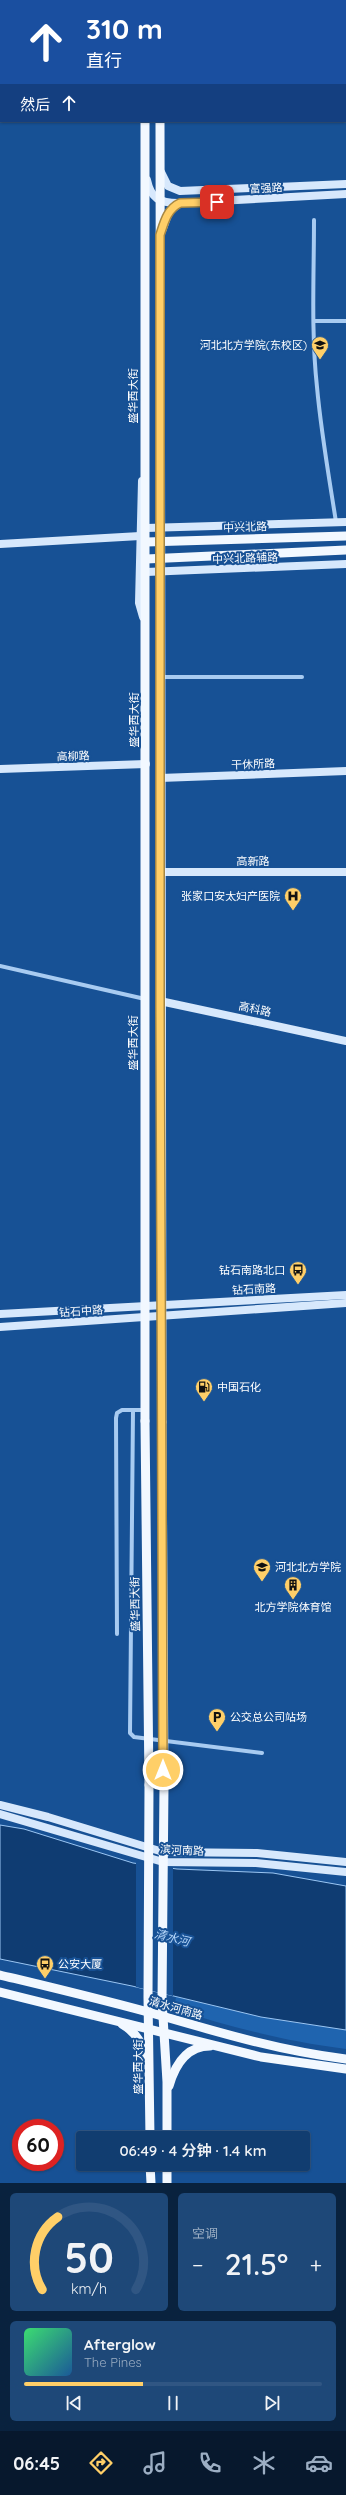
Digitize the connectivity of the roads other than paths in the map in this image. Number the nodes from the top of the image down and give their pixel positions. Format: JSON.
{"nodes":[{"id":1,"x":145,"y":122,"type":"edge"},
{"id":2,"x":160,"y":122,"type":"edge"},
{"id":3,"x":145,"y":168,"type":"junction"},
{"id":4,"x":160,"y":168,"type":"junction"},
{"id":5,"x":346,"y":184,"type":"edge"},
{"id":6,"x":180,"y":191,"type":"junction"},
{"id":7,"x":346,"y":194,"type":"edge"},
{"id":8,"x":159,"y":197,"type":"junction"},
{"id":9,"x":180,"y":203,"type":"junction"},
{"id":10,"x":314,"y":220,"type":"dead end"},
{"id":11,"x":145,"y":225,"type":"junction"},
{"id":12,"x":160,"y":235,"type":"junction"},
{"id":13,"x":314,"y":321,"type":"junction"},
{"id":14,"x":346,"y":321,"type":"edge"},
{"id":15,"x":146,"y":463,"type":"junction"},
{"id":16,"x":336,"y":522,"type":"junction"},
{"id":17,"x":346,"y":522,"type":"edge"},
{"id":18,"x":146,"y":528,"type":"junction"},
{"id":19,"x":161,"y":528,"type":"junction"},
{"id":20,"x":346,"y":536,"type":"edge"},
{"id":21,"x":143,"y":539,"type":"junction"},
{"id":22,"x":161,"y":542,"type":"junction"},
{"id":23,"x":0,"y":544,"type":"edge"},
{"id":24,"x":346,"y":550,"type":"edge"},
{"id":25,"x":146,"y":559,"type":"junction"},
{"id":26,"x":160,"y":559,"type":"junction"},
{"id":27,"x":346,"y":564,"type":"edge"},
{"id":28,"x":146,"y":572,"type":"junction"},
{"id":29,"x":160,"y":572,"type":"junction"},
{"id":30,"x":146,"y":626,"type":"junction"},
{"id":31,"x":160,"y":677,"type":"junction"},
{"id":32,"x":302,"y":677,"type":"dead end"},
{"id":33,"x":146,"y":764,"type":"junction"},
{"id":34,"x":0,"y":769,"type":"edge"},
{"id":35,"x":346,"y":771,"type":"edge"},
{"id":36,"x":160,"y":778,"type":"junction"},
{"id":37,"x":160,"y":872,"type":"junction"},
{"id":38,"x":346,"y":872,"type":"edge"},
{"id":39,"x":0,"y":966,"type":"edge"},
{"id":40,"x":145,"y":999,"type":"junction"},
{"id":41,"x":160,"y":1001,"type":"junction"},
{"id":42,"x":346,"y":1041,"type":"edge"},
{"id":43,"x":145,"y":1156,"type":"junction"},
{"id":44,"x":161,"y":1156,"type":"junction"},
{"id":45,"x":346,"y":1295,"type":"edge"},
{"id":46,"x":346,"y":1303,"type":"edge"},
{"id":47,"x":162,"y":1305,"type":"junction"},
{"id":48,"x":146,"y":1306,"type":"junction"},
{"id":49,"x":0,"y":1314,"type":"edge"},
{"id":50,"x":163,"y":1317,"type":"junction"},
{"id":51,"x":146,"y":1318,"type":"junction"},
{"id":52,"x":0,"y":1327,"type":"edge"},
{"id":53,"x":133,"y":1410,"type":"junction"},
{"id":54,"x":146,"y":1410,"type":"junction"},
{"id":55,"x":117,"y":1634,"type":"dead end"},
{"id":56,"x":262,"y":1753,"type":"dead end"},
{"id":57,"x":0,"y":1805,"type":"edge"},
{"id":58,"x":0,"y":1814,"type":"edge"},
{"id":59,"x":149,"y":1848,"type":"junction"},
{"id":60,"x":163,"y":1852,"type":"junction"},
{"id":61,"x":149,"y":1861,"type":"junction"},
{"id":62,"x":346,"y":1862,"type":"edge"},
{"id":63,"x":163,"y":1863,"type":"junction"},
{"id":64,"x":346,"y":1872,"type":"edge"},
{"id":65,"x":0,"y":1975,"type":"edge"},
{"id":66,"x":0,"y":1992,"type":"edge"},
{"id":67,"x":149,"y":2013,"type":"junction"},
{"id":68,"x":162,"y":2016,"type":"junction"},
{"id":69,"x":116,"y":2020,"type":"junction"},
{"id":70,"x":150,"y":2028,"type":"junction"},
{"id":71,"x":164,"y":2031,"type":"junction"},
{"id":72,"x":221,"y":2047,"type":"junction"},
{"id":73,"x":346,"y":2059,"type":"edge"},
{"id":74,"x":346,"y":2069,"type":"edge"},
{"id":75,"x":150,"y":2074,"type":"junction"},
{"id":76,"x":167,"y":2096,"type":"junction"},
{"id":77,"x":150,"y":2131,"type":"edge"},
{"id":78,"x":167,"y":2131,"type":"edge"},
{"id":79,"x":150,"y":2171,"type":"edge"},
{"id":80,"x":167,"y":2171,"type":"edge"},
{"id":81,"x":150,"y":2183,"type":"edge"},
{"id":82,"x":167,"y":2183,"type":"edge"}],
"edges":[{"from":1,"to":3,"type":"main road","name":"盛华西大街"},
{"from":2,"to":4,"type":"main road"},
{"from":3,"to":8,"type":"main road"},
{"from":3,"to":11,"type":"main road","name":"盛华西大街"},
{"from":4,"to":6,"type":"main road"},
{"from":4,"to":8,"type":"main road"},
{"from":5,"to":6,"type":"main road","name":"富强路"},
{"from":6,"to":8,"type":"main road","name":"富强路"},
{"from":7,"to":9,"type":"main road","name":"富强路"},
{"from":8,"to":9,"type":"main road","name":"富强路"},
{"from":8,"to":11,"type":"main road"},
{"from":8,"to":12,"type":"main road"},
{"from":9,"to":12,"type":"main road"},
{"from":10,"to":13,"type":"street"},
{"from":11,"to":15,"type":"main road","name":"盛华西大街"},
{"from":12,"to":19,"type":"main road"},
{"from":13,"to":14,"type":"street"},
{"from":13,"to":16,"type":"street"},
{"from":15,"to":18,"type":"main road","name":"盛华西大街"},
{"from":15,"to":21,"type":"main road"},
{"from":16,"to":17,"type":"main road"},
{"from":16,"to":19,"type":"main road"},
{"from":18,"to":19,"type":"main road"},
{"from":18,"to":21,"type":"main road","name":"盛华西大街"},
{"from":19,"to":22,"type":"main road"},
{"from":20,"to":22,"type":"main road","name":"中兴北路"},
{"from":21,"to":22,"type":"main road","name":"中兴北路"},
{"from":21,"to":23,"type":"main road"},
{"from":21,"to":25,"type":"main road","name":"盛华西大街"},
{"from":21,"to":30,"type":"main road"},
{"from":22,"to":26,"type":"main road"},
{"from":24,"to":26,"type":"main road"},
{"from":25,"to":26,"type":"main road"},
{"from":25,"to":28,"type":"main road","name":"盛华西大街"},
{"from":26,"to":29,"type":"main road"},
{"from":27,"to":29,"type":"main road","name":"中兴北路辅路"},
{"from":28,"to":29,"type":"main road","name":"中兴北路辅路"},
{"from":28,"to":30,"type":"main road","name":"盛华西大街"},
{"from":29,"to":31,"type":"main road"},
{"from":30,"to":33,"type":"main road","name":"盛华西大街"},
{"from":31,"to":32,"type":"street"},
{"from":31,"to":36,"type":"main road"},
{"from":33,"to":34,"type":"main road","name":"高柳路"},
{"from":33,"to":40,"type":"main road","name":"盛华西大街"},
{"from":35,"to":36,"type":"main road","name":"干休所路"},
{"from":36,"to":37,"type":"main road"},
{"from":37,"to":38,"type":"main road","name":"高新路"},
{"from":37,"to":41,"type":"main road"},
{"from":39,"to":40,"type":"street"},
{"from":40,"to":43,"type":"main road","name":"盛华西大街"},
{"from":41,"to":42,"type":"main road","name":"高科路"},
{"from":41,"to":44,"type":"main road"},
{"from":43,"to":44,"type":"main road"},
{"from":43,"to":48,"type":"main road","name":"盛华西大街"},
{"from":44,"to":47,"type":"main road"},
{"from":45,"to":47,"type":"main road","name":"钻石南路"},
{"from":46,"to":50,"type":"main road","name":"钻石南路"},
{"from":47,"to":48,"type":"main road","name":"钻石中路"},
{"from":47,"to":50,"type":"main road"},
{"from":48,"to":49,"type":"main road","name":"钻石中路"},
{"from":48,"to":51,"type":"main road","name":"盛华西大街"},
{"from":50,"to":51,"type":"main road","name":"钻石中路"},
{"from":50,"to":60,"type":"main road","bridge":true},
{"from":51,"to":52,"type":"main road","name":"钻石中路"},
{"from":51,"to":54,"type":"main road","name":"盛华西大街"},
{"from":53,"to":54,"type":"street"},
{"from":53,"to":55,"type":"street"},
{"from":53,"to":56,"type":"street"},
{"from":54,"to":59,"type":"main road","name":"盛华西大街","bridge":true},
{"from":57,"to":59,"type":"main road","name":"滨河南路"},
{"from":58,"to":61,"type":"main road","name":"滨河南路"},
{"from":59,"to":60,"type":"main road","name":"滨河南路"},
{"from":59,"to":61,"type":"main road","name":"盛华西大街"},
{"from":60,"to":62,"type":"main road","name":"滨河南路"},
{"from":60,"to":63,"type":"main road"},
{"from":61,"to":63,"type":"main road","name":"滨河南路"},
{"from":61,"to":67,"type":"main road","name":"盛华西大街"},
{"from":63,"to":64,"type":"main road","name":"滨河南路"},
{"from":63,"to":68,"type":"main road"},
{"from":65,"to":67,"type":"main road","name":"清水河南路"},
{"from":66,"to":69,"type":"main road"},
{"from":67,"to":68,"type":"main road","name":"清水河南路"},
{"from":67,"to":70,"type":"main road","name":"盛华西大街"},
{"from":68,"to":71,"type":"main road"},
{"from":68,"to":73,"type":"main road","name":"清水河南路"},
{"from":69,"to":70,"type":"main road"},
{"from":69,"to":75,"type":"main road"},
{"from":70,"to":71,"type":"main road"},
{"from":70,"to":75,"type":"main road","name":"盛华西大街"},
{"from":71,"to":72,"type":"main road"},
{"from":71,"to":76,"type":"main road"},
{"from":72,"to":74,"type":"main road"},
{"from":72,"to":76,"type":"main road"},
{"from":75,"to":77,"type":"main road","name":"盛华西大街"},
{"from":76,"to":78,"type":"main road"},
{"from":79,"to":81,"type":"main road"},
{"from":80,"to":82,"type":"main road"}]}
